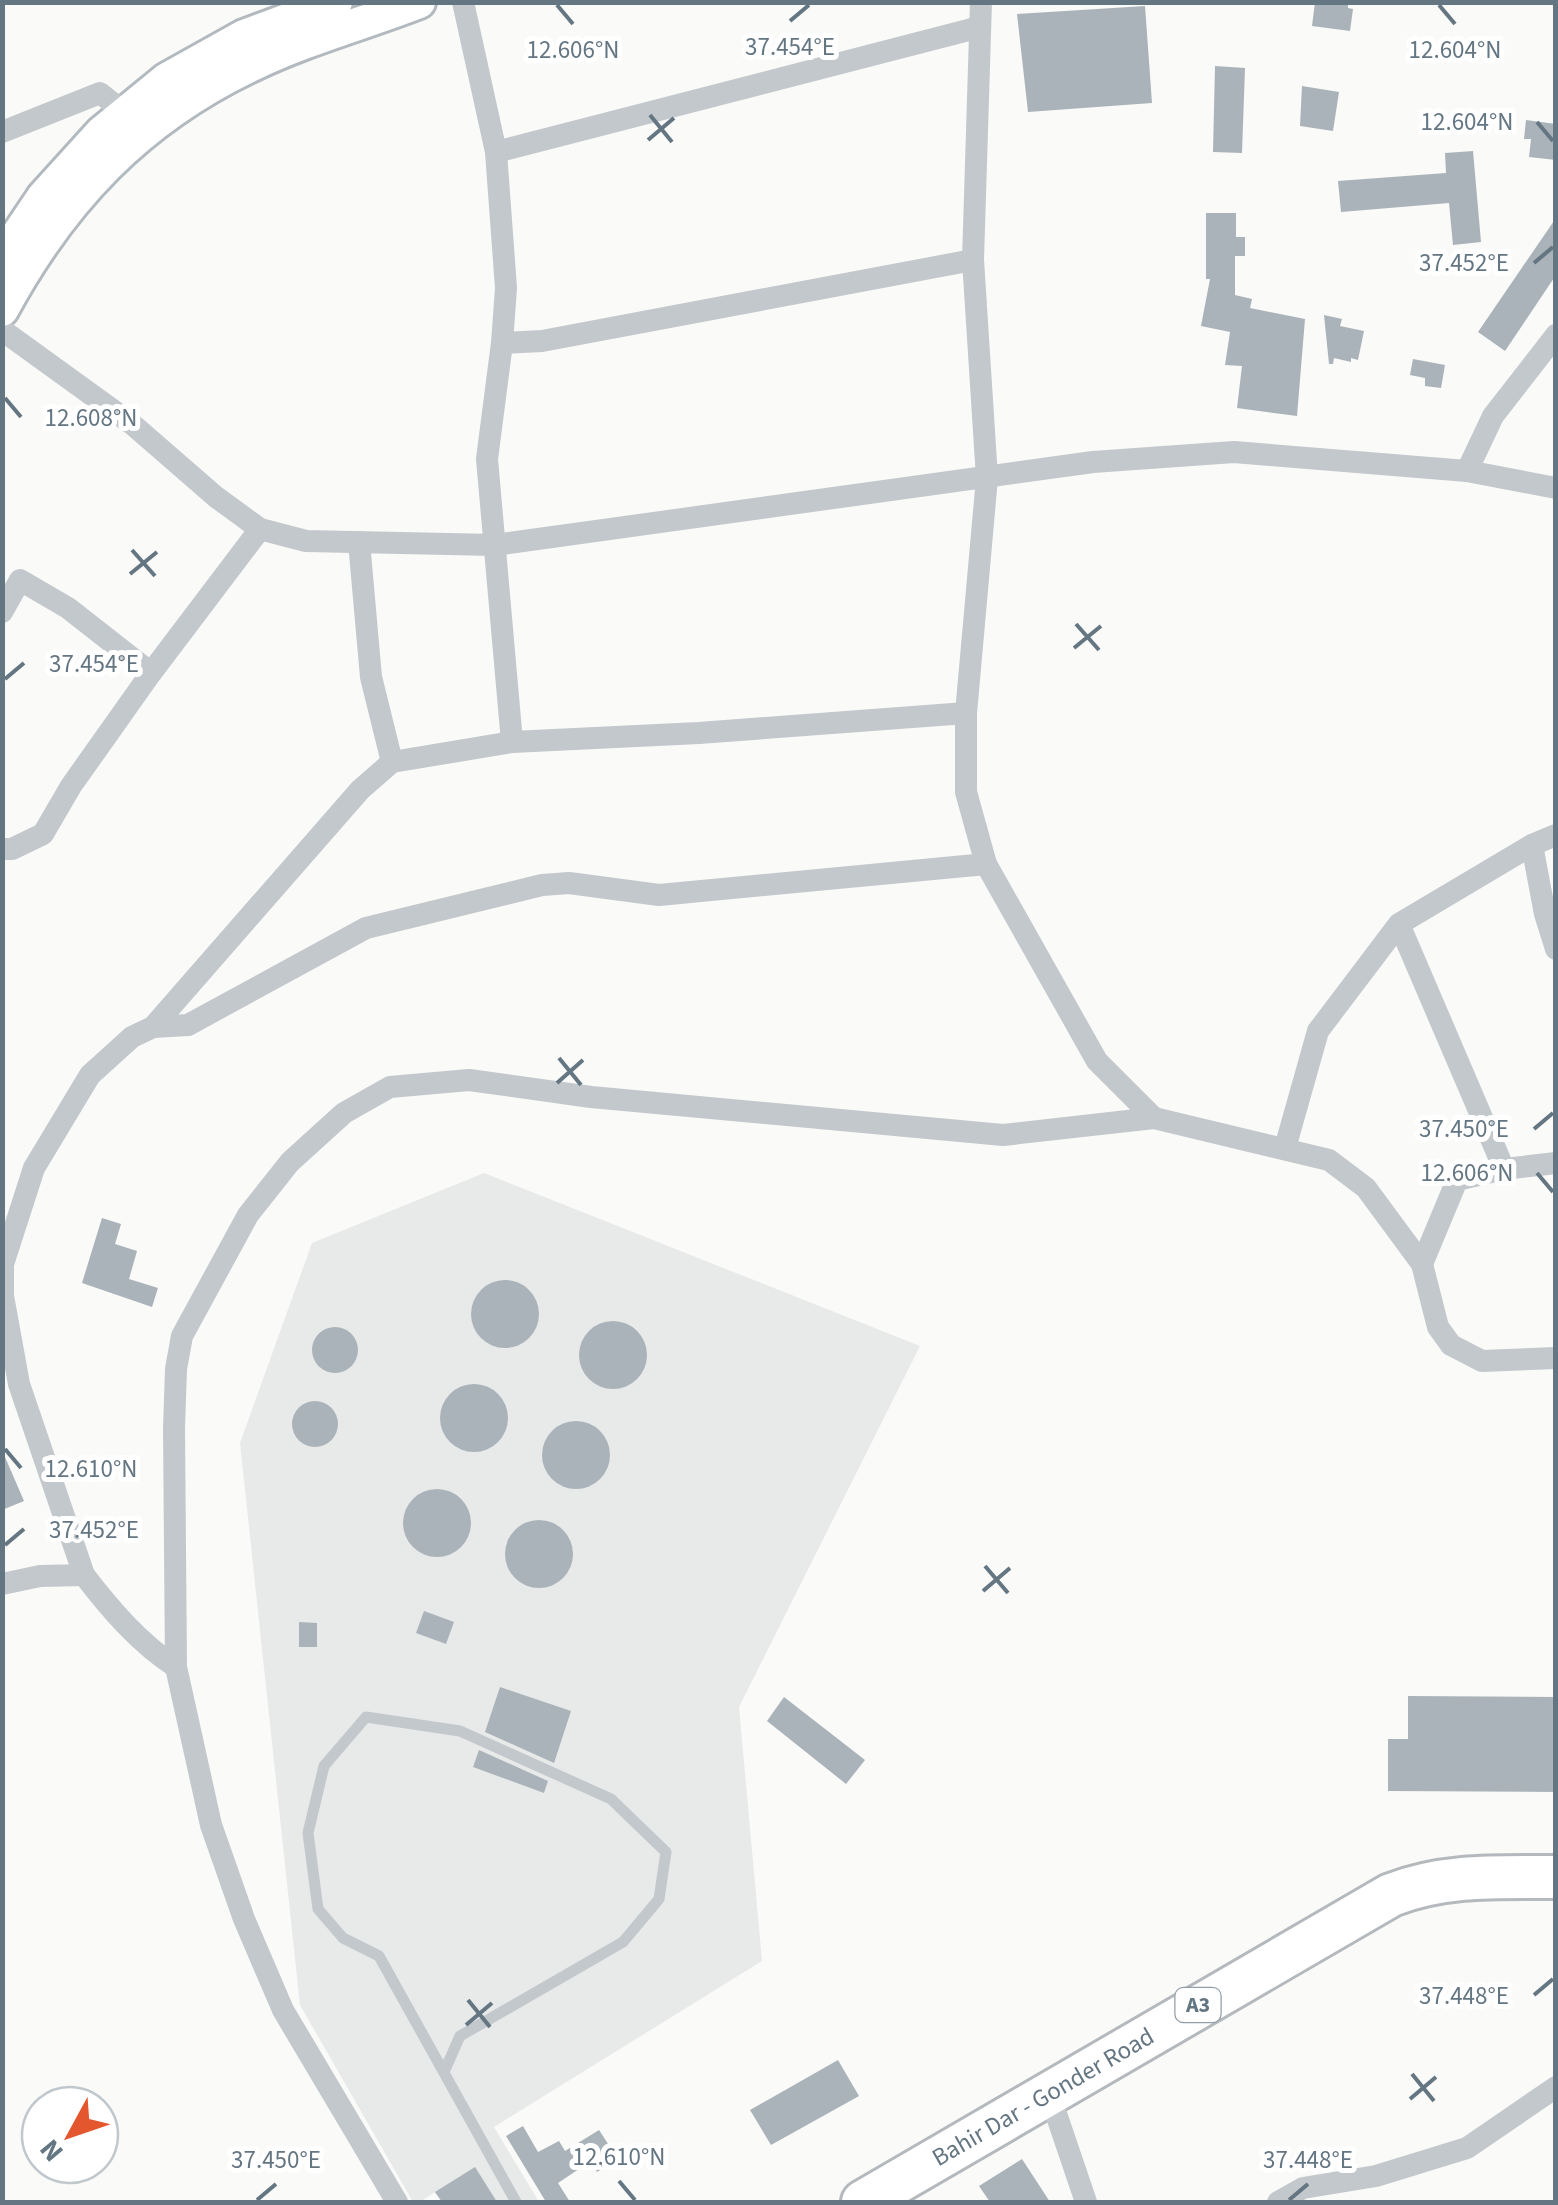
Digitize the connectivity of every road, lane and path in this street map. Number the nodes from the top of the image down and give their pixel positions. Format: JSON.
{"nodes":[{"id":1,"x":336,"y":2,"type":"edge"},
{"id":2,"x":463,"y":2,"type":"edge"},
{"id":3,"x":981,"y":2,"type":"edge"},
{"id":4,"x":406,"y":5,"type":"edge"},
{"id":5,"x":980,"y":26,"type":"junction"},
{"id":6,"x":132,"y":126,"type":"junction"},
{"id":7,"x":2,"y":132,"type":"edge"},
{"id":8,"x":496,"y":152,"type":"junction"},
{"id":9,"x":2,"y":258,"type":"edge"},
{"id":10,"x":974,"y":260,"type":"junction"},
{"id":11,"x":2,"y":310,"type":"edge"},
{"id":12,"x":2,"y":330,"type":"edge"},
{"id":13,"x":1556,"y":335,"type":"edge"},
{"id":14,"x":502,"y":343,"type":"junction"},
{"id":15,"x":1467,"y":472,"type":"junction"},
{"id":16,"x":987,"y":478,"type":"junction"},
{"id":17,"x":1556,"y":488,"type":"edge"},
{"id":18,"x":260,"y":529,"type":"junction"},
{"id":19,"x":359,"y":542,"type":"junction"},
{"id":20,"x":495,"y":544,"type":"junction"},
{"id":21,"x":12,"y":575,"type":"edge"},
{"id":22,"x":2,"y":612,"type":"edge"},
{"id":23,"x":151,"y":672,"type":"junction"},
{"id":24,"x":966,"y":713,"type":"junction"},
{"id":25,"x":512,"y":742,"type":"junction"},
{"id":26,"x":392,"y":762,"type":"junction"},
{"id":27,"x":1556,"y":835,"type":"edge"},
{"id":28,"x":1532,"y":844,"type":"junction"},
{"id":29,"x":2,"y":849,"type":"edge"},
{"id":30,"x":986,"y":864,"type":"junction"},
{"id":31,"x":1399,"y":924,"type":"junction"},
{"id":32,"x":1556,"y":949,"type":"edge"},
{"id":33,"x":153,"y":1028,"type":"junction"},
{"id":34,"x":1154,"y":1118,"type":"junction"},
{"id":35,"x":1285,"y":1148,"type":"junction"},
{"id":36,"x":1556,"y":1163,"type":"edge"},
{"id":37,"x":1504,"y":1169,"type":"junction"},
{"id":38,"x":3,"y":1262,"type":"edge"},
{"id":39,"x":1422,"y":1264,"type":"junction"},
{"id":40,"x":1556,"y":1358,"type":"edge"},
{"id":41,"x":84,"y":1575,"type":"junction"},
{"id":42,"x":2,"y":1584,"type":"edge"},
{"id":43,"x":176,"y":1667,"type":"junction"},
{"id":44,"x":1556,"y":1877,"type":"edge"},
{"id":45,"x":444,"y":2072,"type":"junction"},
{"id":46,"x":1556,"y":2087,"type":"edge"},
{"id":47,"x":1049,"y":2093,"type":"junction"},
{"id":48,"x":868,"y":2201,"type":"edge"},
{"id":49,"x":397,"y":2202,"type":"edge"},
{"id":50,"x":516,"y":2202,"type":"edge"},
{"id":51,"x":1086,"y":2202,"type":"edge"},
{"id":52,"x":1278,"y":2202,"type":"edge"}],
"edges":[{"from":1,"to":6,"type":"street"},
{"from":2,"to":8,"type":"street"},
{"from":3,"to":5,"type":"street"},
{"from":4,"to":6,"type":"street"},
{"from":5,"to":8,"type":"street"},
{"from":5,"to":10,"type":"street"},
{"from":6,"to":7,"type":"street"},
{"from":6,"to":9,"type":"street"},
{"from":6,"to":11,"type":"street"},
{"from":8,"to":14,"type":"street"},
{"from":10,"to":14,"type":"street"},
{"from":10,"to":16,"type":"street"},
{"from":12,"to":18,"type":"street"},
{"from":13,"to":15,"type":"street"},
{"from":14,"to":20,"type":"street"},
{"from":15,"to":16,"type":"street"},
{"from":15,"to":17,"type":"street"},
{"from":16,"to":20,"type":"street"},
{"from":16,"to":24,"type":"street"},
{"from":18,"to":19,"type":"street"},
{"from":18,"to":23,"type":"street"},
{"from":19,"to":20,"type":"street"},
{"from":19,"to":26,"type":"street"},
{"from":20,"to":25,"type":"street"},
{"from":21,"to":22,"type":"street"},
{"from":21,"to":23,"type":"street"},
{"from":23,"to":29,"type":"street"},
{"from":24,"to":25,"type":"street"},
{"from":24,"to":30,"type":"street"},
{"from":25,"to":26,"type":"street"},
{"from":26,"to":33,"type":"street"},
{"from":27,"to":28,"type":"street"},
{"from":28,"to":31,"type":"street"},
{"from":28,"to":32,"type":"street"},
{"from":30,"to":33,"type":"street"},
{"from":30,"to":34,"type":"street"},
{"from":31,"to":35,"type":"street"},
{"from":31,"to":37,"type":"street"},
{"from":33,"to":38,"type":"street"},
{"from":34,"to":35,"type":"street"},
{"from":34,"to":43,"type":"street"},
{"from":35,"to":39,"type":"street"},
{"from":36,"to":37,"type":"street"},
{"from":37,"to":39,"type":"street"},
{"from":38,"to":41,"type":"street"},
{"from":39,"to":40,"type":"street"},
{"from":41,"to":42,"type":"street"},
{"from":41,"to":43,"type":"street"},
{"from":43,"to":49,"type":"street"},
{"from":44,"to":47,"type":"highway","name":"Bahir Dar - Gonder Road","number":"A3"},
{"from":45,"to":45,"type":"lane"},
{"from":45,"to":50,"type":"lane"},
{"from":46,"to":52,"type":"street"},
{"from":47,"to":48,"type":"highway","name":"Bahir Dar - Gonder Road","number":"A3"},
{"from":47,"to":51,"type":"street"}]}
